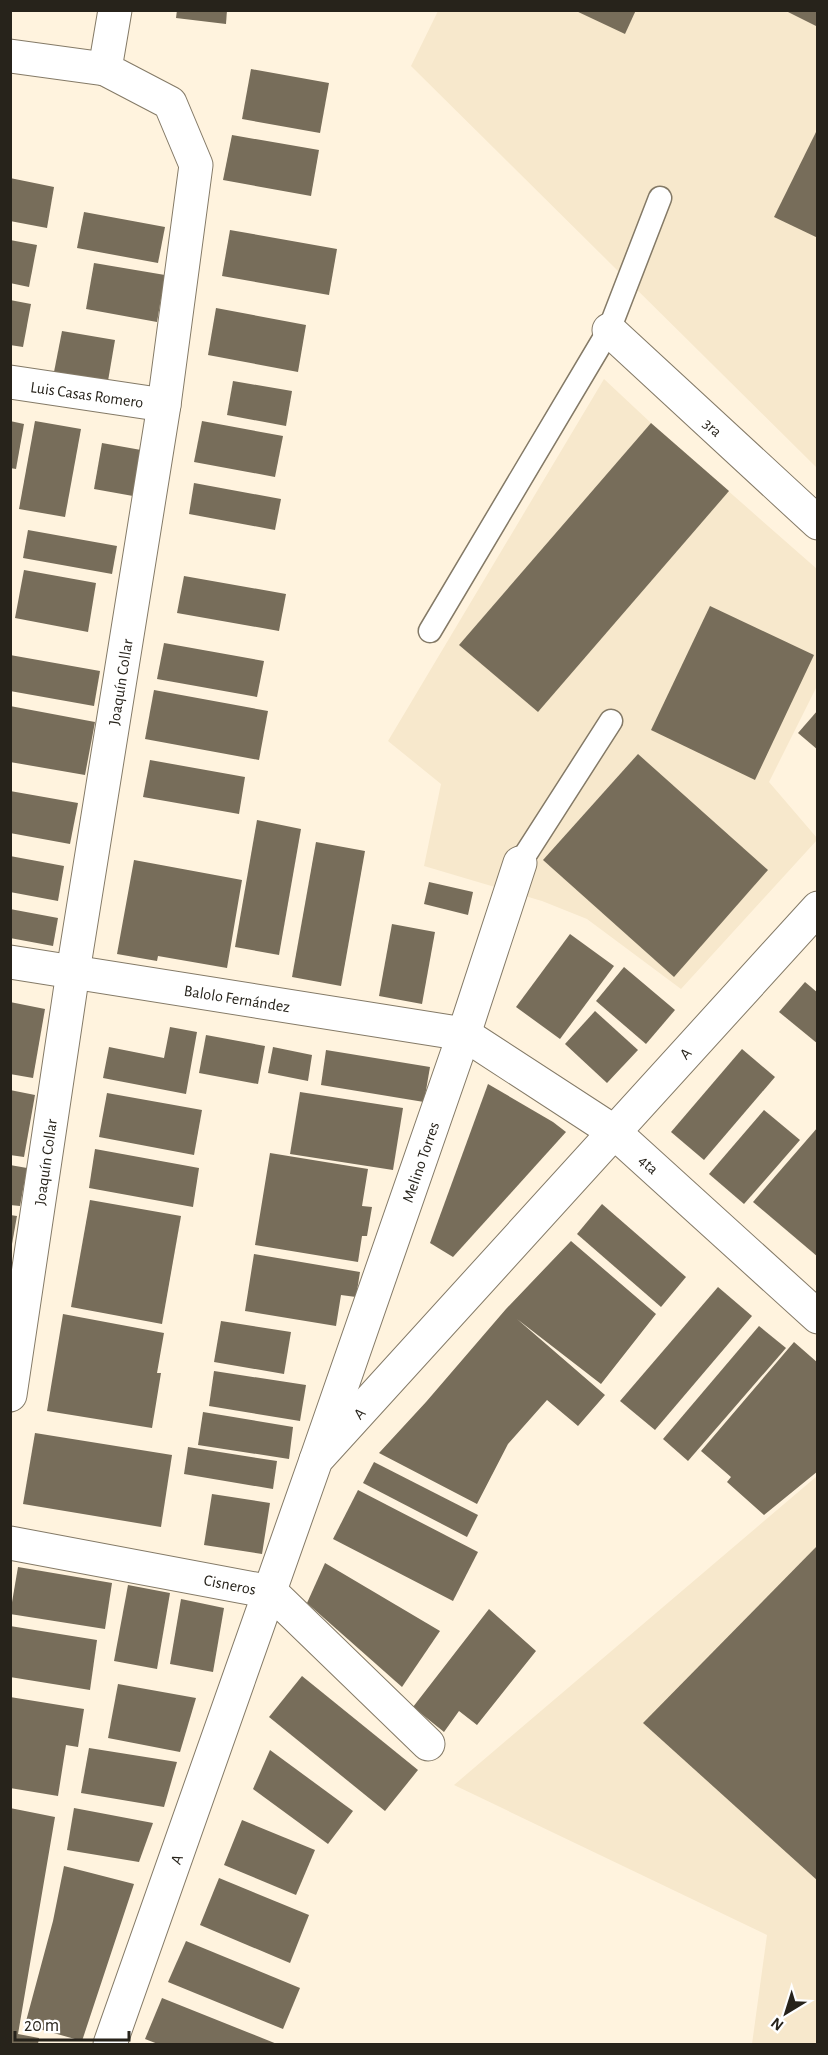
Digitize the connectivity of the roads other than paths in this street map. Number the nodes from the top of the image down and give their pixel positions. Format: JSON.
{"nodes":[{"id":1,"x":115,"y":10,"type":"edge"},
{"id":2,"x":10,"y":56,"type":"edge"},
{"id":3,"x":105,"y":69,"type":"junction"},
{"id":4,"x":660,"y":198,"type":"dead end"},
{"id":5,"x":609,"y":330,"type":"junction"},
{"id":6,"x":10,"y":382,"type":"edge"},
{"id":7,"x":164,"y":405,"type":"junction"},
{"id":8,"x":818,"y":523,"type":"edge"},
{"id":9,"x":430,"y":631,"type":"dead end"},
{"id":10,"x":611,"y":721,"type":"dead end"},
{"id":11,"x":520,"y":862,"type":"joint"},
{"id":12,"x":818,"y":908,"type":"edge"},
{"id":13,"x":10,"y":962,"type":"edge"},
{"id":14,"x":73,"y":972,"type":"junction"},
{"id":15,"x":464,"y":1034,"type":"junction"},
{"id":16,"x":613,"y":1131,"type":"junction"},
{"id":17,"x":818,"y":1317,"type":"edge"},
{"id":18,"x":10,"y":1395,"type":"edge"},
{"id":19,"x":316,"y":1460,"type":"junction"},
{"id":20,"x":10,"y":1544,"type":"edge"},
{"id":21,"x":271,"y":1592,"type":"junction"},
{"id":22,"x":428,"y":1744,"type":"dead end"},
{"id":23,"x":110,"y":2044,"type":"edge"}],
"edges":[{"from":1,"to":3,"type":"street"},
{"from":2,"to":3,"type":"street","name":"Joaquín Collar"},
{"from":3,"to":7,"type":"street","name":"Joaquín Collar"},
{"from":4,"to":5,"type":"lane"},
{"from":5,"to":8,"type":"street","name":"3ra"},
{"from":5,"to":9,"type":"lane"},
{"from":6,"to":7,"type":"street","name":"Luis Casas Romero"},
{"from":7,"to":14,"type":"street","name":"Joaquín Collar"},
{"from":10,"to":11,"type":"lane"},
{"from":11,"to":15,"type":"street","name":"Melino Torres"},
{"from":12,"to":16,"type":"street","name":"A"},
{"from":13,"to":14,"type":"street","name":"Balolo Fernández"},
{"from":14,"to":15,"type":"street","name":"Balolo Fernández"},
{"from":14,"to":18,"type":"street","name":"Joaquín Collar"},
{"from":15,"to":16,"type":"street","name":"4ta"},
{"from":15,"to":19,"type":"street","name":"Melino Torres"},
{"from":16,"to":17,"type":"street","name":"4ta"},
{"from":16,"to":19,"type":"street","name":"A"},
{"from":19,"to":21,"type":"street","name":"A"},
{"from":20,"to":21,"type":"street","name":"Cisneros"},
{"from":21,"to":22,"type":"street","name":"Cisneros"},
{"from":21,"to":23,"type":"street","name":"A"}]}
